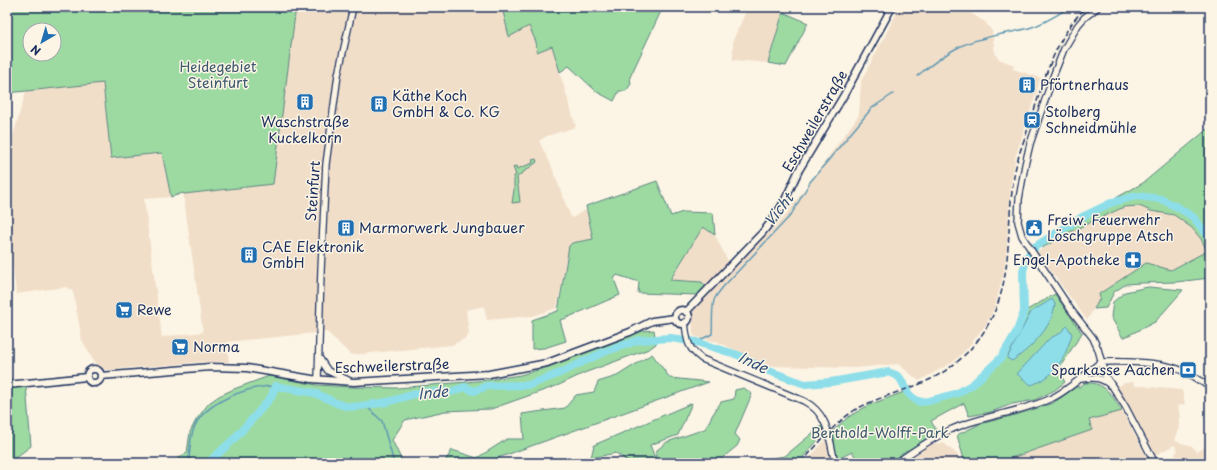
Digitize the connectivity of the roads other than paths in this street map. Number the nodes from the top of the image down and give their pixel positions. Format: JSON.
{"nodes":[{"id":1,"x":353,"y":7,"type":"edge"},
{"id":2,"x":892,"y":7,"type":"edge"},
{"id":3,"x":1098,"y":7,"type":"edge"},
{"id":4,"x":686,"y":312,"type":"junction"},
{"id":5,"x":675,"y":318,"type":"junction"},
{"id":6,"x":685,"y":322,"type":"junction"},
{"id":7,"x":319,"y":357,"type":"junction"},
{"id":8,"x":1101,"y":362,"type":"junction"},
{"id":9,"x":102,"y":376,"type":"junction"},
{"id":10,"x":87,"y":377,"type":"junction"},
{"id":11,"x":318,"y":379,"type":"junction"},
{"id":12,"x":1079,"y":380,"type":"junction"},
{"id":13,"x":354,"y":382,"type":"junction"},
{"id":14,"x":7,"y":385,"type":"edge"},
{"id":15,"x":1210,"y":387,"type":"edge"},
{"id":16,"x":1116,"y":391,"type":"junction"},
{"id":17,"x":835,"y":463,"type":"edge"},
{"id":18,"x":896,"y":463,"type":"edge"},
{"id":19,"x":1155,"y":463,"type":"edge"}],
"edges":[{"from":1,"to":7,"type":"main road","name":"Steinfurt"},
{"from":2,"to":4,"type":"main road","name":"Eschweilerstraße"},
{"from":3,"to":8,"type":"main road"},
{"from":4,"to":5,"type":"main road"},
{"from":4,"to":6,"type":"main road"},
{"from":5,"to":6,"type":"main road"},
{"from":5,"to":13,"type":"main road","name":"Eschweilerstraße"},
{"from":6,"to":17,"type":"main road"},
{"from":7,"to":11,"type":"main road","name":"Steinfurt"},
{"from":7,"to":13,"type":"main road"},
{"from":8,"to":12,"type":"main road"},
{"from":8,"to":15,"type":"main road"},
{"from":8,"to":16,"type":"main road"},
{"from":9,"to":10,"type":"main road"},
{"from":9,"to":10,"type":"main road"},
{"from":9,"to":11,"type":"main road","name":"Eschweilerstraße"},
{"from":10,"to":14,"type":"main road"},
{"from":11,"to":13,"type":"main road","name":"Eschweilerstraße"},
{"from":12,"to":16,"type":"main road"},
{"from":12,"to":18,"type":"main road"},
{"from":16,"to":19,"type":"main road"}]}
